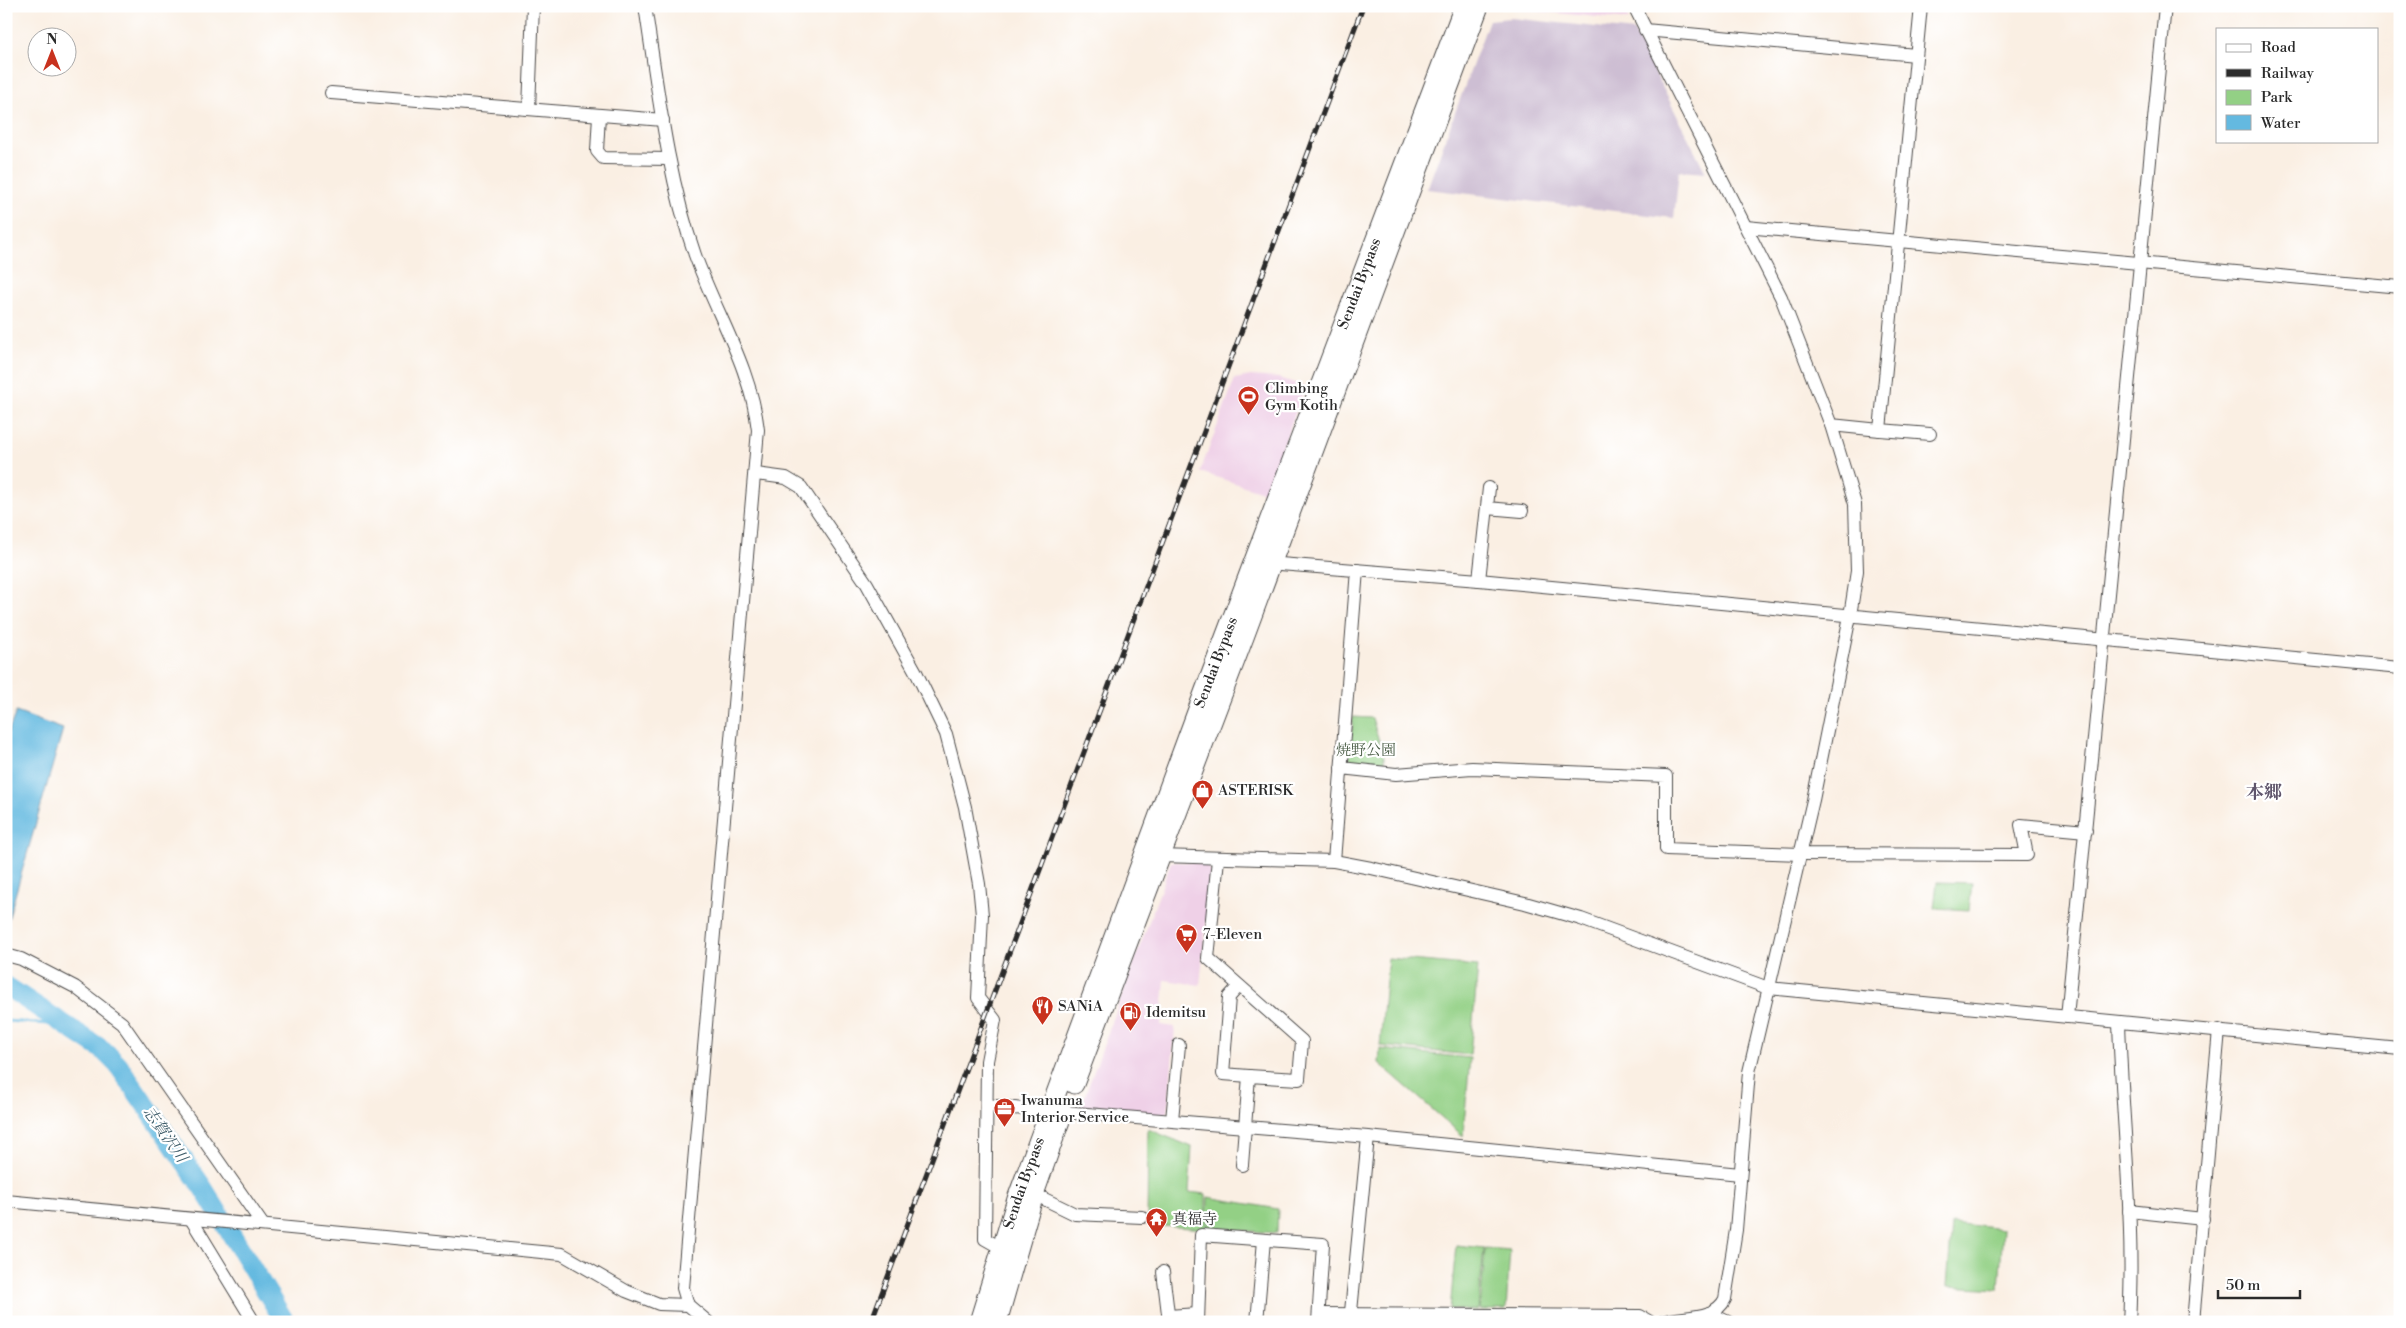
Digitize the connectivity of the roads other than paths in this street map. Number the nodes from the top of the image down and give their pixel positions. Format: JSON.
{"nodes":[{"id":1,"x":533,"y":6,"type":"edge"},
{"id":2,"x":645,"y":6,"type":"edge"},
{"id":3,"x":1464,"y":6,"type":"edge"},
{"id":4,"x":1479,"y":6,"type":"edge"},
{"id":5,"x":1634,"y":6,"type":"edge"},
{"id":6,"x":1921,"y":6,"type":"edge"},
{"id":7,"x":2165,"y":6,"type":"edge"},
{"id":8,"x":1646,"y":30,"type":"junction"},
{"id":9,"x":1916,"y":55,"type":"junction"},
{"id":10,"x":331,"y":93,"type":"dead end"},
{"id":11,"x":529,"y":109,"type":"junction"},
{"id":12,"x":598,"y":115,"type":"junction"},
{"id":13,"x":663,"y":120,"type":"junction"},
{"id":14,"x":669,"y":159,"type":"junction"},
{"id":15,"x":1746,"y":227,"type":"junction"},
{"id":16,"x":1897,"y":242,"type":"junction"},
{"id":17,"x":2141,"y":263,"type":"junction"},
{"id":18,"x":2400,"y":287,"type":"edge"},
{"id":19,"x":1831,"y":425,"type":"junction"},
{"id":20,"x":1880,"y":430,"type":"junction"},
{"id":21,"x":1930,"y":434,"type":"dead end"},
{"id":22,"x":756,"y":474,"type":"junction"},
{"id":23,"x":1489,"y":488,"type":"dead end"},
{"id":24,"x":1487,"y":508,"type":"junction"},
{"id":25,"x":1522,"y":512,"type":"dead end"},
{"id":26,"x":1263,"y":560,"type":"junction"},
{"id":27,"x":1357,"y":570,"type":"junction"},
{"id":28,"x":1480,"y":580,"type":"junction"},
{"id":29,"x":1850,"y":616,"type":"junction"},
{"id":30,"x":2105,"y":640,"type":"junction"},
{"id":31,"x":2400,"y":668,"type":"edge"},
{"id":32,"x":1341,"y":768,"type":"junction"},
{"id":33,"x":2086,"y":831,"type":"junction"},
{"id":34,"x":1801,"y":854,"type":"junction"},
{"id":35,"x":1160,"y":856,"type":"junction"},
{"id":36,"x":1218,"y":859,"type":"junction"},
{"id":37,"x":1334,"y":861,"type":"junction"},
{"id":38,"x":6,"y":955,"type":"edge"},
{"id":39,"x":1239,"y":986,"type":"junction"},
{"id":40,"x":1768,"y":988,"type":"junction"},
{"id":41,"x":2067,"y":1017,"type":"junction"},
{"id":42,"x":2119,"y":1022,"type":"junction"},
{"id":43,"x":2219,"y":1030,"type":"junction"},
{"id":44,"x":1179,"y":1045,"type":"dead end"},
{"id":45,"x":2400,"y":1049,"type":"edge"},
{"id":46,"x":1249,"y":1076,"type":"junction"},
{"id":47,"x":987,"y":1105,"type":"junction"},
{"id":48,"x":1056,"y":1112,"type":"junction"},
{"id":49,"x":1172,"y":1120,"type":"junction"},
{"id":50,"x":1244,"y":1126,"type":"junction"},
{"id":51,"x":1368,"y":1138,"type":"junction"},
{"id":52,"x":1242,"y":1166,"type":"dead end"},
{"id":53,"x":1740,"y":1174,"type":"junction"},
{"id":54,"x":1034,"y":1194,"type":"junction"},
{"id":55,"x":6,"y":1201,"type":"edge"},
{"id":56,"x":2129,"y":1211,"type":"junction"},
{"id":57,"x":1142,"y":1217,"type":"dead end"},
{"id":58,"x":2203,"y":1219,"type":"junction"},
{"id":59,"x":194,"y":1220,"type":"junction"},
{"id":60,"x":259,"y":1224,"type":"junction"},
{"id":61,"x":1264,"y":1240,"type":"junction"},
{"id":62,"x":1001,"y":1248,"type":"junction"},
{"id":63,"x":1163,"y":1272,"type":"dead end"},
{"id":64,"x":688,"y":1305,"type":"junction"},
{"id":65,"x":1709,"y":1313,"type":"junction"},
{"id":66,"x":1198,"y":1318,"type":"edge"},
{"id":67,"x":1319,"y":1318,"type":"edge"},
{"id":68,"x":1350,"y":1318,"type":"edge"},
{"id":69,"x":1169,"y":1319,"type":"edge"},
{"id":70,"x":254,"y":1322,"type":"edge"},
{"id":71,"x":708,"y":1322,"type":"edge"},
{"id":72,"x":979,"y":1322,"type":"edge"},
{"id":73,"x":997,"y":1322,"type":"edge"},
{"id":74,"x":1257,"y":1322,"type":"edge"},
{"id":75,"x":1650,"y":1322,"type":"edge"},
{"id":76,"x":1662,"y":1322,"type":"edge"},
{"id":77,"x":1728,"y":1322,"type":"edge"},
{"id":78,"x":2129,"y":1322,"type":"edge"},
{"id":79,"x":2193,"y":1322,"type":"edge"}],
"edges":[{"from":1,"to":11,"type":"street"},
{"from":2,"to":13,"type":"street"},
{"from":3,"to":26,"type":"highway","name":"Sendai Bypass"},
{"from":4,"to":26,"type":"highway","name":"Sendai Bypass"},
{"from":5,"to":8,"type":"street"},
{"from":6,"to":9,"type":"street"},
{"from":7,"to":17,"type":"street"},
{"from":8,"to":9,"type":"street"},
{"from":8,"to":15,"type":"street"},
{"from":9,"to":16,"type":"street"},
{"from":10,"to":11,"type":"street"},
{"from":11,"to":12,"type":"street"},
{"from":12,"to":13,"type":"street"},
{"from":12,"to":14,"type":"street"},
{"from":13,"to":14,"type":"street"},
{"from":14,"to":22,"type":"street"},
{"from":15,"to":16,"type":"street"},
{"from":15,"to":19,"type":"street"},
{"from":16,"to":17,"type":"street"},
{"from":16,"to":20,"type":"street"},
{"from":17,"to":18,"type":"street"},
{"from":17,"to":30,"type":"street"},
{"from":19,"to":20,"type":"street"},
{"from":19,"to":29,"type":"street"},
{"from":20,"to":21,"type":"street"},
{"from":22,"to":47,"type":"street"},
{"from":22,"to":64,"type":"street"},
{"from":23,"to":24,"type":"street"},
{"from":24,"to":25,"type":"street"},
{"from":24,"to":28,"type":"street"},
{"from":26,"to":27,"type":"street"},
{"from":26,"to":35,"type":"highway","name":"Sendai Bypass"},
{"from":26,"to":48,"type":"highway","name":"Sendai Bypass"},
{"from":27,"to":28,"type":"street"},
{"from":27,"to":32,"type":"street"},
{"from":28,"to":29,"type":"street"},
{"from":29,"to":30,"type":"street"},
{"from":29,"to":34,"type":"street"},
{"from":30,"to":31,"type":"street"},
{"from":30,"to":33,"type":"street"},
{"from":32,"to":34,"type":"street"},
{"from":32,"to":37,"type":"street"},
{"from":33,"to":34,"type":"street"},
{"from":33,"to":41,"type":"street"},
{"from":34,"to":40,"type":"street"},
{"from":35,"to":36,"type":"street"},
{"from":35,"to":48,"type":"highway","name":"Sendai Bypass"},
{"from":36,"to":37,"type":"street"},
{"from":36,"to":39,"type":"street"},
{"from":37,"to":40,"type":"street"},
{"from":38,"to":60,"type":"street"},
{"from":39,"to":46,"type":"street"},
{"from":39,"to":46,"type":"street"},
{"from":40,"to":41,"type":"street"},
{"from":40,"to":53,"type":"street"},
{"from":41,"to":42,"type":"street"},
{"from":42,"to":43,"type":"street"},
{"from":42,"to":56,"type":"street"},
{"from":43,"to":45,"type":"street"},
{"from":43,"to":58,"type":"street"},
{"from":44,"to":49,"type":"street"},
{"from":46,"to":50,"type":"street"},
{"from":47,"to":48,"type":"street"},
{"from":47,"to":62,"type":"street"},
{"from":48,"to":49,"type":"street"},
{"from":48,"to":54,"type":"highway","name":"Sendai Bypass"},
{"from":48,"to":62,"type":"highway","name":"Sendai Bypass"},
{"from":49,"to":50,"type":"street"},
{"from":50,"to":51,"type":"street"},
{"from":50,"to":52,"type":"street"},
{"from":51,"to":53,"type":"street"},
{"from":51,"to":68,"type":"street"},
{"from":53,"to":65,"type":"street"},
{"from":54,"to":57,"type":"street"},
{"from":54,"to":73,"type":"highway","name":"Sendai Bypass"},
{"from":55,"to":59,"type":"street"},
{"from":56,"to":58,"type":"street"},
{"from":56,"to":78,"type":"street"},
{"from":58,"to":79,"type":"street"},
{"from":59,"to":60,"type":"street"},
{"from":59,"to":70,"type":"street"},
{"from":60,"to":64,"type":"street"},
{"from":61,"to":66,"type":"street"},
{"from":61,"to":67,"type":"street"},
{"from":61,"to":74,"type":"street"},
{"from":62,"to":72,"type":"highway","name":"Sendai Bypass"},
{"from":63,"to":69,"type":"street"},
{"from":64,"to":71,"type":"street"},
{"from":65,"to":76,"type":"street"},
{"from":65,"to":77,"type":"street"},
{"from":66,"to":69,"type":"street"},
{"from":67,"to":68,"type":"street"},
{"from":68,"to":75,"type":"street"}]}
